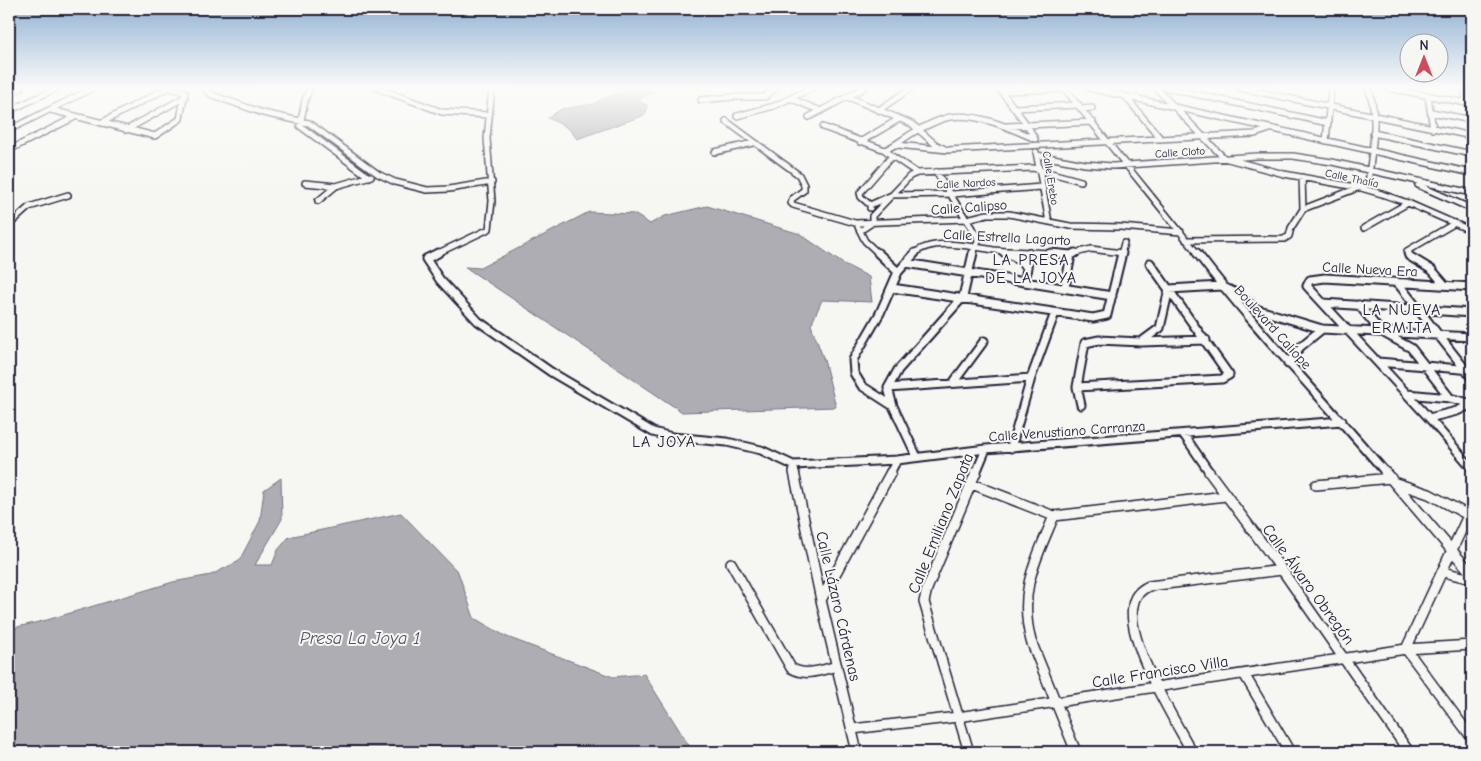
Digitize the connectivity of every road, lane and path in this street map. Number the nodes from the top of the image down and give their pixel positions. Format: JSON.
{"nodes":[{"id":1,"x":1328,"y":123,"type":"edge"},
{"id":2,"x":23,"y":124,"type":"edge"},
{"id":3,"x":60,"y":124,"type":"edge"},
{"id":4,"x":103,"y":124,"type":"edge"},
{"id":5,"x":138,"y":124,"type":"edge"},
{"id":6,"x":176,"y":124,"type":"edge"},
{"id":7,"x":300,"y":124,"type":"edge"},
{"id":8,"x":310,"y":124,"type":"edge"},
{"id":9,"x":488,"y":124,"type":"edge"},
{"id":10,"x":729,"y":124,"type":"edge"},
{"id":11,"x":890,"y":124,"type":"edge"},
{"id":12,"x":910,"y":124,"type":"edge"},
{"id":13,"x":934,"y":124,"type":"edge"},
{"id":14,"x":989,"y":124,"type":"edge"},
{"id":15,"x":1060,"y":124,"type":"edge"},
{"id":16,"x":1094,"y":124,"type":"edge"},
{"id":17,"x":1148,"y":124,"type":"edge"},
{"id":18,"x":1190,"y":124,"type":"edge"},
{"id":19,"x":1246,"y":124,"type":"edge"},
{"id":20,"x":1374,"y":124,"type":"edge"},
{"id":21,"x":1408,"y":124,"type":"edge"},
{"id":22,"x":1432,"y":124,"type":"edge"},
{"id":23,"x":1027,"y":125,"type":"junction"},
{"id":24,"x":1003,"y":126,"type":"junction"},
{"id":25,"x":823,"y":127,"type":"dead end"},
{"id":26,"x":920,"y":129,"type":"junction"},
{"id":27,"x":1270,"y":129,"type":"junction"},
{"id":28,"x":1433,"y":129,"type":"junction"},
{"id":29,"x":9,"y":130,"type":"edge"},
{"id":30,"x":126,"y":130,"type":"junction"},
{"id":31,"x":1373,"y":133,"type":"junction"},
{"id":32,"x":1472,"y":136,"type":"edge"},
{"id":33,"x":1202,"y":137,"type":"junction"},
{"id":34,"x":1035,"y":139,"type":"junction"},
{"id":35,"x":1161,"y":139,"type":"junction"},
{"id":36,"x":1109,"y":141,"type":"junction"},
{"id":37,"x":1326,"y":141,"type":"junction"},
{"id":38,"x":753,"y":142,"type":"junction"},
{"id":39,"x":860,"y":142,"type":"junction"},
{"id":40,"x":897,"y":145,"type":"junction"},
{"id":41,"x":1036,"y":146,"type":"junction"},
{"id":42,"x":9,"y":150,"type":"edge"},
{"id":43,"x":885,"y":150,"type":"junction"},
{"id":44,"x":948,"y":150,"type":"junction"},
{"id":45,"x":1370,"y":150,"type":"junction"},
{"id":46,"x":715,"y":152,"type":"dead end"},
{"id":47,"x":1472,"y":154,"type":"edge"},
{"id":48,"x":1037,"y":155,"type":"junction"},
{"id":49,"x":892,"y":156,"type":"junction"},
{"id":50,"x":1224,"y":158,"type":"junction"},
{"id":51,"x":1128,"y":165,"type":"junction"},
{"id":52,"x":1038,"y":169,"type":"junction"},
{"id":53,"x":1369,"y":170,"type":"junction"},
{"id":54,"x":936,"y":172,"type":"junction"},
{"id":55,"x":1472,"y":173,"type":"edge"},
{"id":56,"x":378,"y":174,"type":"junction"},
{"id":57,"x":917,"y":174,"type":"junction"},
{"id":58,"x":369,"y":177,"type":"junction"},
{"id":59,"x":1302,"y":177,"type":"junction"},
{"id":60,"x":1407,"y":179,"type":"junction"},
{"id":61,"x":1081,"y":181,"type":"dead end"},
{"id":62,"x":492,"y":182,"type":"junction"},
{"id":63,"x":305,"y":183,"type":"dead end"},
{"id":64,"x":336,"y":186,"type":"junction"},
{"id":65,"x":1041,"y":187,"type":"junction"},
{"id":66,"x":1361,"y":188,"type":"junction"},
{"id":67,"x":1472,"y":193,"type":"edge"},
{"id":68,"x":68,"y":194,"type":"dead end"},
{"id":69,"x":952,"y":194,"type":"junction"},
{"id":70,"x":892,"y":195,"type":"junction"},
{"id":71,"x":318,"y":201,"type":"dead end"},
{"id":72,"x":1408,"y":203,"type":"junction"},
{"id":73,"x":870,"y":205,"type":"junction"},
{"id":74,"x":1303,"y":209,"type":"junction"},
{"id":75,"x":1472,"y":209,"type":"edge"},
{"id":76,"x":872,"y":216,"type":"junction"},
{"id":77,"x":967,"y":219,"type":"junction"},
{"id":78,"x":1049,"y":222,"type":"junction"},
{"id":79,"x":856,"y":223,"type":"junction"},
{"id":80,"x":872,"y":223,"type":"junction"},
{"id":81,"x":1455,"y":224,"type":"junction"},
{"id":82,"x":9,"y":225,"type":"edge"},
{"id":83,"x":1364,"y":228,"type":"dead end"},
{"id":84,"x":860,"y":231,"type":"junction"},
{"id":85,"x":1472,"y":231,"type":"edge"},
{"id":86,"x":1181,"y":232,"type":"junction"},
{"id":87,"x":1186,"y":240,"type":"junction"},
{"id":88,"x":1124,"y":243,"type":"dead end"},
{"id":89,"x":977,"y":246,"type":"junction"},
{"id":90,"x":995,"y":250,"type":"junction"},
{"id":91,"x":1029,"y":250,"type":"junction"},
{"id":92,"x":1122,"y":254,"type":"junction"},
{"id":93,"x":1071,"y":255,"type":"junction"},
{"id":94,"x":906,"y":263,"type":"junction"},
{"id":95,"x":1150,"y":263,"type":"dead end"},
{"id":96,"x":1027,"y":267,"type":"junction"},
{"id":97,"x":898,"y":272,"type":"junction"},
{"id":98,"x":968,"y":272,"type":"junction"},
{"id":99,"x":1025,"y":281,"type":"junction"},
{"id":100,"x":1397,"y":282,"type":"junction"},
{"id":101,"x":1446,"y":285,"type":"junction"},
{"id":102,"x":1221,"y":286,"type":"junction"},
{"id":103,"x":1065,"y":287,"type":"junction"},
{"id":104,"x":1472,"y":287,"type":"edge"},
{"id":105,"x":892,"y":288,"type":"junction"},
{"id":106,"x":1169,"y":289,"type":"junction"},
{"id":107,"x":1112,"y":296,"type":"junction"},
{"id":108,"x":963,"y":297,"type":"junction"},
{"id":109,"x":1323,"y":303,"type":"junction"},
{"id":110,"x":1359,"y":306,"type":"junction"},
{"id":111,"x":1419,"y":309,"type":"junction"},
{"id":112,"x":1472,"y":312,"type":"edge"},
{"id":113,"x":1055,"y":313,"type":"junction"},
{"id":114,"x":1322,"y":329,"type":"junction"},
{"id":115,"x":1347,"y":330,"type":"junction"},
{"id":116,"x":1380,"y":331,"type":"junction"},
{"id":117,"x":1440,"y":336,"type":"junction"},
{"id":118,"x":1472,"y":337,"type":"edge"},
{"id":119,"x":1206,"y":340,"type":"junction"},
{"id":120,"x":984,"y":342,"type":"dead end"},
{"id":121,"x":1141,"y":342,"type":"junction"},
{"id":122,"x":1378,"y":362,"type":"junction"},
{"id":123,"x":1288,"y":364,"type":"junction"},
{"id":124,"x":1425,"y":365,"type":"junction"},
{"id":125,"x":1469,"y":370,"type":"edge"},
{"id":126,"x":1030,"y":378,"type":"junction"},
{"id":127,"x":1472,"y":378,"type":"edge"},
{"id":128,"x":953,"y":383,"type":"junction"},
{"id":129,"x":1078,"y":387,"type":"junction"},
{"id":130,"x":888,"y":388,"type":"junction"},
{"id":131,"x":1407,"y":394,"type":"junction"},
{"id":132,"x":1450,"y":398,"type":"junction"},
{"id":133,"x":1472,"y":404,"type":"edge"},
{"id":134,"x":1081,"y":405,"type":"dead end"},
{"id":135,"x":893,"y":406,"type":"junction"},
{"id":136,"x":1429,"y":418,"type":"junction"},
{"id":137,"x":1342,"y":421,"type":"junction"},
{"id":138,"x":1184,"y":435,"type":"junction"},
{"id":139,"x":1012,"y":448,"type":"junction"},
{"id":140,"x":986,"y":449,"type":"junction"},
{"id":141,"x":917,"y":457,"type":"junction"},
{"id":142,"x":897,"y":460,"type":"junction"},
{"id":143,"x":794,"y":465,"type":"junction"},
{"id":144,"x":1472,"y":468,"type":"edge"},
{"id":145,"x":1393,"y":480,"type":"junction"},
{"id":146,"x":972,"y":484,"type":"junction"},
{"id":147,"x":1316,"y":485,"type":"dead end"},
{"id":148,"x":1226,"y":496,"type":"junction"},
{"id":149,"x":1472,"y":507,"type":"edge"},
{"id":150,"x":1054,"y":516,"type":"junction"},
{"id":151,"x":1468,"y":516,"type":"junction"},
{"id":152,"x":1452,"y":549,"type":"junction"},
{"id":153,"x":731,"y":563,"type":"dead end"},
{"id":154,"x":1282,"y":570,"type":"junction"},
{"id":155,"x":1444,"y":572,"type":"junction"},
{"id":156,"x":1472,"y":574,"type":"edge"},
{"id":157,"x":1472,"y":580,"type":"edge"},
{"id":158,"x":821,"y":600,"type":"junction"},
{"id":159,"x":1472,"y":645,"type":"edge"},
{"id":160,"x":1406,"y":649,"type":"junction"},
{"id":161,"x":1344,"y":658,"type":"junction"},
{"id":162,"x":837,"y":666,"type":"junction"},
{"id":163,"x":1244,"y":674,"type":"junction"},
{"id":164,"x":1158,"y":686,"type":"junction"},
{"id":165,"x":1056,"y":703,"type":"junction"},
{"id":166,"x":958,"y":717,"type":"junction"},
{"id":167,"x":852,"y":729,"type":"junction"},
{"id":168,"x":1472,"y":738,"type":"edge"},
{"id":169,"x":857,"y":752,"type":"edge"},
{"id":170,"x":969,"y":752,"type":"edge"},
{"id":171,"x":1076,"y":752,"type":"edge"},
{"id":172,"x":1192,"y":752,"type":"edge"},
{"id":173,"x":1290,"y":752,"type":"edge"},
{"id":174,"x":1409,"y":752,"type":"edge"}],
"edges":[{"from":1,"to":37,"type":"street"},
{"from":2,"to":29,"type":"street"},
{"from":3,"to":42,"type":"street"},
{"from":4,"to":30,"type":"street"},
{"from":5,"to":30,"type":"street"},
{"from":6,"to":30,"type":"street"},
{"from":7,"to":58,"type":"street"},
{"from":8,"to":56,"type":"street"},
{"from":9,"to":62,"type":"street"},
{"from":10,"to":38,"type":"street"},
{"from":11,"to":39,"type":"street"},
{"from":12,"to":26,"type":"street"},
{"from":13,"to":26,"type":"street"},
{"from":14,"to":24,"type":"street"},
{"from":15,"to":23,"type":"street"},
{"from":16,"to":36,"type":"street","name":"Boulevard Calíope"},
{"from":17,"to":35,"type":"street"},
{"from":18,"to":33,"type":"street"},
{"from":19,"to":27,"type":"street"},
{"from":20,"to":31,"type":"street"},
{"from":21,"to":28,"type":"street"},
{"from":22,"to":28,"type":"street"},
{"from":23,"to":24,"type":"street"},
{"from":23,"to":34,"type":"street","name":"Calle Erebo"},
{"from":24,"to":34,"type":"street"},
{"from":25,"to":39,"type":"street"},
{"from":26,"to":40,"type":"street"},
{"from":26,"to":44,"type":"street"},
{"from":27,"to":33,"type":"street"},
{"from":27,"to":37,"type":"street"},
{"from":28,"to":32,"type":"street"},
{"from":31,"to":45,"type":"street"},
{"from":31,"to":47,"type":"street"},
{"from":33,"to":35,"type":"street"},
{"from":33,"to":50,"type":"street"},
{"from":34,"to":41,"type":"street","name":"Calle Erebo"},
{"from":35,"to":36,"type":"street"},
{"from":36,"to":41,"type":"street"},
{"from":36,"to":51,"type":"street","name":"Boulevard Calíope"},
{"from":37,"to":45,"type":"street"},
{"from":38,"to":46,"type":"street"},
{"from":38,"to":79,"type":"street","name":"Calle Calipso"},
{"from":39,"to":43,"type":"street"},
{"from":40,"to":43,"type":"street"},
{"from":40,"to":44,"type":"street"},
{"from":41,"to":44,"type":"street"},
{"from":41,"to":48,"type":"street","name":"Calle Erebo"},
{"from":43,"to":49,"type":"street"},
{"from":45,"to":53,"type":"street"},
{"from":45,"to":55,"type":"street"},
{"from":48,"to":51,"type":"street","name":"Calle Cloto"},
{"from":48,"to":52,"type":"street","name":"Calle Erebo"},
{"from":49,"to":57,"type":"street"},
{"from":49,"to":73,"type":"street"},
{"from":50,"to":51,"type":"street","name":"Calle Cloto"},
{"from":50,"to":53,"type":"street","name":"Calle Cloto"},
{"from":50,"to":59,"type":"street","name":"Calle Thalía"},
{"from":51,"to":86,"type":"street","name":"Boulevard Calíope"},
{"from":52,"to":54,"type":"street"},
{"from":52,"to":61,"type":"street"},
{"from":52,"to":65,"type":"street","name":"Calle Erebo"},
{"from":53,"to":60,"type":"street","name":"Calle Cloto"},
{"from":53,"to":66,"type":"street"},
{"from":54,"to":57,"type":"street"},
{"from":54,"to":69,"type":"street"},
{"from":56,"to":58,"type":"street"},
{"from":56,"to":62,"type":"street"},
{"from":57,"to":70,"type":"street"},
{"from":58,"to":64,"type":"street"},
{"from":59,"to":66,"type":"street","name":"Calle Thalía"},
{"from":59,"to":74,"type":"street"},
{"from":60,"to":67,"type":"street","name":"Calle Cloto"},
{"from":60,"to":75,"type":"street"},
{"from":62,"to":143,"type":"street"},
{"from":63,"to":64,"type":"street"},
{"from":64,"to":71,"type":"street"},
{"from":65,"to":69,"type":"street","name":"Calle Nardos"},
{"from":65,"to":78,"type":"street","name":"Calle Erebo"},
{"from":66,"to":72,"type":"street","name":"Calle Thalía"},
{"from":66,"to":74,"type":"street"},
{"from":68,"to":82,"type":"street"},
{"from":69,"to":70,"type":"street","name":"Calle Nardos"},
{"from":69,"to":77,"type":"street"},
{"from":70,"to":73,"type":"street"},
{"from":70,"to":76,"type":"street"},
{"from":72,"to":81,"type":"street","name":"Calle Thalía"},
{"from":72,"to":83,"type":"street"},
{"from":73,"to":76,"type":"street"},
{"from":74,"to":87,"type":"street"},
{"from":76,"to":80,"type":"street"},
{"from":77,"to":78,"type":"street","name":"Calle Calipso"},
{"from":77,"to":80,"type":"street","name":"Calle Calipso"},
{"from":77,"to":89,"type":"street"},
{"from":78,"to":86,"type":"street","name":"Calle Calipso"},
{"from":79,"to":80,"type":"street","name":"Calle Calipso"},
{"from":79,"to":84,"type":"street"},
{"from":80,"to":84,"type":"street"},
{"from":81,"to":85,"type":"street","name":"Calle Thalía"},
{"from":81,"to":101,"type":"street"},
{"from":84,"to":97,"type":"street"},
{"from":86,"to":87,"type":"street","name":"Boulevard Calíope"},
{"from":87,"to":102,"type":"street","name":"Boulevard Calíope"},
{"from":88,"to":92,"type":"street"},
{"from":89,"to":90,"type":"street","name":"Calle Estrella Lagarto"},
{"from":89,"to":94,"type":"street","name":"Calle Estrella Lagarto"},
{"from":89,"to":98,"type":"street"},
{"from":90,"to":91,"type":"street","name":"Calle Estrella Lagarto"},
{"from":90,"to":96,"type":"street"},
{"from":91,"to":93,"type":"street","name":"Calle Estrella Lagarto"},
{"from":91,"to":96,"type":"street"},
{"from":92,"to":93,"type":"street","name":"Calle Estrella Lagarto"},
{"from":92,"to":107,"type":"street"},
{"from":93,"to":103,"type":"street"},
{"from":94,"to":97,"type":"street"},
{"from":94,"to":98,"type":"street"},
{"from":95,"to":106,"type":"street"},
{"from":96,"to":99,"type":"street"},
{"from":97,"to":105,"type":"street"},
{"from":98,"to":99,"type":"street"},
{"from":98,"to":108,"type":"street"},
{"from":99,"to":103,"type":"street"},
{"from":100,"to":101,"type":"street","name":"Calle Nueva Era"},
{"from":100,"to":109,"type":"street","name":"Calle Nueva Era"},
{"from":100,"to":111,"type":"street"},
{"from":101,"to":104,"type":"street","name":"Calle Nueva Era"},
{"from":102,"to":106,"type":"street"},
{"from":102,"to":114,"type":"street"},
{"from":102,"to":123,"type":"street","name":"Boulevard Calíope"},
{"from":103,"to":107,"type":"street"},
{"from":105,"to":108,"type":"street"},
{"from":105,"to":135,"type":"street"},
{"from":106,"to":119,"type":"street"},
{"from":106,"to":121,"type":"street"},
{"from":107,"to":113,"type":"street"},
{"from":108,"to":113,"type":"street"},
{"from":108,"to":130,"type":"street"},
{"from":109,"to":110,"type":"street"},
{"from":109,"to":115,"type":"street","name":"Calle Nueva Era"},
{"from":110,"to":111,"type":"street"},
{"from":110,"to":116,"type":"street"},
{"from":111,"to":112,"type":"street"},
{"from":111,"to":117,"type":"street"},
{"from":113,"to":126,"type":"street"},
{"from":114,"to":115,"type":"street"},
{"from":114,"to":123,"type":"street"},
{"from":115,"to":116,"type":"street"},
{"from":115,"to":122,"type":"street","name":"Calle Nueva Era"},
{"from":116,"to":117,"type":"street"},
{"from":116,"to":124,"type":"street"},
{"from":117,"to":118,"type":"street"},
{"from":117,"to":125,"type":"street"},
{"from":119,"to":121,"type":"street"},
{"from":119,"to":129,"type":"street"},
{"from":120,"to":128,"type":"street"},
{"from":121,"to":129,"type":"street"},
{"from":122,"to":124,"type":"street"},
{"from":122,"to":131,"type":"street","name":"Calle Nueva Era"},
{"from":123,"to":137,"type":"street","name":"Boulevard Calíope"},
{"from":124,"to":125,"type":"street"},
{"from":124,"to":132,"type":"street"},
{"from":125,"to":127,"type":"street"},
{"from":126,"to":128,"type":"street"},
{"from":126,"to":139,"type":"street"},
{"from":128,"to":130,"type":"street"},
{"from":129,"to":134,"type":"street"},
{"from":130,"to":135,"type":"street"},
{"from":131,"to":132,"type":"street"},
{"from":131,"to":136,"type":"street","name":"Calle Nueva Era"},
{"from":132,"to":133,"type":"street"},
{"from":133,"to":136,"type":"street"},
{"from":135,"to":141,"type":"street"},
{"from":136,"to":144,"type":"street","name":"Calle Nueva Era"},
{"from":137,"to":138,"type":"street","name":"Calle Venustiano Carranza"},
{"from":137,"to":145,"type":"street","name":"Boulevard Calíope"},
{"from":138,"to":139,"type":"street","name":"Calle Venustiano Carranza"},
{"from":138,"to":148,"type":"street","name":"Calle Álvaro Obregón"},
{"from":139,"to":140,"type":"street","name":"Calle Venustiano Carranza"},
{"from":140,"to":141,"type":"street","name":"Calle Venustiano Carranza"},
{"from":140,"to":146,"type":"street","name":"Calle Emiliano Zapata"},
{"from":141,"to":142,"type":"street","name":"Calle Venustiano Carranza"},
{"from":142,"to":143,"type":"street","name":"Calle Venustiano Carranza"},
{"from":142,"to":158,"type":"street"},
{"from":143,"to":158,"type":"street","name":"Calle Lázaro Cárdenas"},
{"from":145,"to":147,"type":"street"},
{"from":145,"to":151,"type":"street"},
{"from":145,"to":152,"type":"street","name":"Boulevard Calíope"},
{"from":146,"to":150,"type":"street"},
{"from":146,"to":166,"type":"street","name":"Calle Emiliano Zapata"},
{"from":148,"to":150,"type":"street"},
{"from":148,"to":154,"type":"street","name":"Calle Álvaro Obregón"},
{"from":149,"to":151,"type":"street"},
{"from":150,"to":165,"type":"street"},
{"from":151,"to":152,"type":"street"},
{"from":152,"to":155,"type":"street"},
{"from":152,"to":156,"type":"street","name":"Boulevard Calíope"},
{"from":153,"to":162,"type":"street"},
{"from":154,"to":161,"type":"street","name":"Calle Álvaro Obregón"},
{"from":154,"to":164,"type":"street"},
{"from":155,"to":157,"type":"street"},
{"from":155,"to":160,"type":"street"},
{"from":158,"to":162,"type":"street","name":"Calle Lázaro Cárdenas"},
{"from":159,"to":160,"type":"street","name":"Calle Francisco Villa"},
{"from":160,"to":161,"type":"street","name":"Calle Francisco Villa"},
{"from":160,"to":168,"type":"street"},
{"from":161,"to":163,"type":"street","name":"Calle Francisco Villa"},
{"from":161,"to":174,"type":"street","name":"Calle Álvaro Obregón"},
{"from":162,"to":167,"type":"street","name":"Calle Lázaro Cárdenas"},
{"from":163,"to":164,"type":"street","name":"Calle Francisco Villa"},
{"from":163,"to":173,"type":"street"},
{"from":164,"to":165,"type":"street","name":"Calle Francisco Villa"},
{"from":164,"to":172,"type":"street"},
{"from":165,"to":166,"type":"street","name":"Calle Francisco Villa"},
{"from":165,"to":171,"type":"street"},
{"from":166,"to":167,"type":"street","name":"Calle Francisco Villa"},
{"from":166,"to":170,"type":"street","name":"Calle Emiliano Zapata"},
{"from":167,"to":169,"type":"street","name":"Calle Lázaro Cárdenas"}]}
